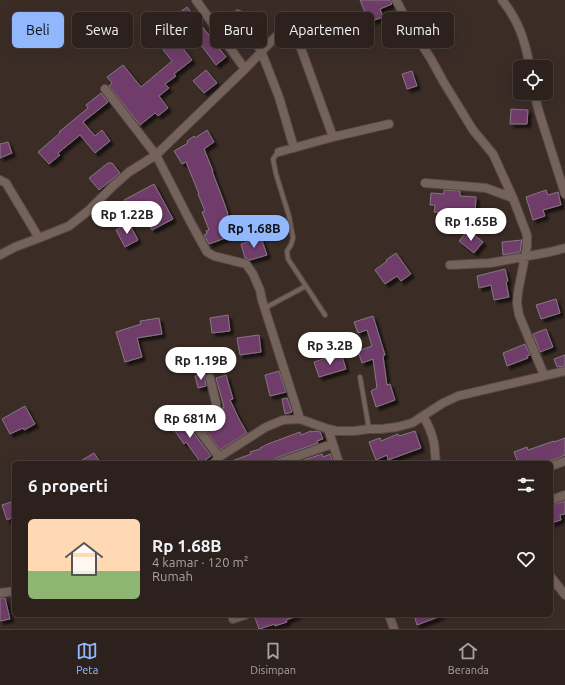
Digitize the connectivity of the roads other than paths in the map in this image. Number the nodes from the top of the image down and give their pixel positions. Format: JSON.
{"nodes":[{"id":1,"x":196,"y":0,"type":"edge"},
{"id":2,"x":396,"y":0,"type":"edge"},
{"id":3,"x":502,"y":0,"type":"edge"},
{"id":4,"x":259,"y":48,"type":"edge"},
{"id":5,"x":261,"y":51,"type":"junction"},
{"id":6,"x":528,"y":60,"type":"edge"},
{"id":7,"x":245,"y":69,"type":"junction"},
{"id":8,"x":105,"y":89,"type":"dead end"},
{"id":9,"x":536,"y":100,"type":"edge"},
{"id":10,"x":389,"y":124,"type":"dead end"},
{"id":11,"x":333,"y":137,"type":"junction"},
{"id":12,"x":294,"y":148,"type":"junction"},
{"id":13,"x":279,"y":152,"type":"joint"},
{"id":14,"x":156,"y":155,"type":"junction"},
{"id":15,"x":0,"y":180,"type":"edge"},
{"id":16,"x":424,"y":183,"type":"dead end"},
{"id":17,"x":565,"y":194,"type":"edge"},
{"id":18,"x":513,"y":198,"type":"junction"},
{"id":19,"x":39,"y":238,"type":"junction"},
{"id":20,"x":565,"y":248,"type":"edge"},
{"id":21,"x":0,"y":255,"type":"edge"},
{"id":22,"x":525,"y":256,"type":"junction"},
{"id":23,"x":450,"y":265,"type":"dead end"},
{"id":24,"x":306,"y":286,"type":"junction"},
{"id":25,"x":264,"y":309,"type":"junction"},
{"id":26,"x":325,"y":315,"type":"dead end"},
{"id":27,"x":565,"y":371,"type":"edge"},
{"id":28,"x":544,"y":375,"type":"junction"},
{"id":29,"x":360,"y":377,"type":"dead end"},
{"id":30,"x":210,"y":378,"type":"dead end"},
{"id":31,"x":185,"y":410,"type":"dead end"},
{"id":32,"x":424,"y":416,"type":"junction"},
{"id":33,"x":300,"y":419,"type":"junction"},
{"id":34,"x":197,"y":426,"type":"junction"},
{"id":35,"x":328,"y":429,"type":"junction"},
{"id":36,"x":369,"y":429,"type":"junction"},
{"id":37,"x":332,"y":444,"type":"junction"},
{"id":38,"x":216,"y":460,"type":"edge"},
{"id":39,"x":284,"y":461,"type":"edge"},
{"id":40,"x":338,"y":461,"type":"edge"},
{"id":41,"x":436,"y":461,"type":"edge"},
{"id":42,"x":565,"y":461,"type":"edge"},
{"id":43,"x":553,"y":465,"type":"edge"},
{"id":44,"x":565,"y":495,"type":"edge"},
{"id":45,"x":553,"y":499,"type":"edge"},
{"id":46,"x":553,"y":580,"type":"edge"},
{"id":47,"x":12,"y":590,"type":"edge"},
{"id":48,"x":0,"y":593,"type":"edge"},
{"id":49,"x":565,"y":595,"type":"edge"},
{"id":50,"x":239,"y":617,"type":"edge"},
{"id":51,"x":390,"y":617,"type":"edge"},
{"id":52,"x":233,"y":619,"type":"dead end"},
{"id":53,"x":394,"y":629,"type":"edge"}],
"edges":[{"from":1,"to":7,"type":"street"},
{"from":2,"to":18,"type":"street"},
{"from":3,"to":6,"type":"street"},
{"from":4,"to":5,"type":"street"},
{"from":5,"to":7,"type":"street"},
{"from":5,"to":11,"type":"street"},
{"from":5,"to":12,"type":"street"},
{"from":7,"to":14,"type":"street"},
{"from":8,"to":14,"type":"street"},
{"from":9,"to":17,"type":"street"},
{"from":10,"to":11,"type":"street"},
{"from":11,"to":12,"type":"street"},
{"from":12,"to":13,"type":"street"},
{"from":13,"to":24,"type":"lane"},
{"from":14,"to":19,"type":"street"},
{"from":14,"to":25,"type":"street"},
{"from":15,"to":19,"type":"street"},
{"from":16,"to":18,"type":"street"},
{"from":18,"to":22,"type":"street"},
{"from":19,"to":21,"type":"street"},
{"from":20,"to":22,"type":"street"},
{"from":22,"to":23,"type":"street"},
{"from":22,"to":28,"type":"street"},
{"from":24,"to":25,"type":"lane"},
{"from":24,"to":26,"type":"lane"},
{"from":25,"to":33,"type":"street"},
{"from":27,"to":28,"type":"street"},
{"from":28,"to":32,"type":"street"},
{"from":29,"to":36,"type":"lane"},
{"from":30,"to":34,"type":"street"},
{"from":31,"to":34,"type":"street"},
{"from":32,"to":36,"type":"street"},
{"from":32,"to":41,"type":"street"},
{"from":33,"to":35,"type":"street"},
{"from":33,"to":38,"type":"street"},
{"from":34,"to":38,"type":"street"},
{"from":35,"to":36,"type":"street"},
{"from":35,"to":37,"type":"street"},
{"from":37,"to":39,"type":"street"},
{"from":37,"to":40,"type":"street"},
{"from":42,"to":43,"type":"street"},
{"from":44,"to":45,"type":"street"},
{"from":46,"to":49,"type":"street"},
{"from":47,"to":48,"type":"street"},
{"from":50,"to":52,"type":"street"},
{"from":51,"to":53,"type":"street"}]}
